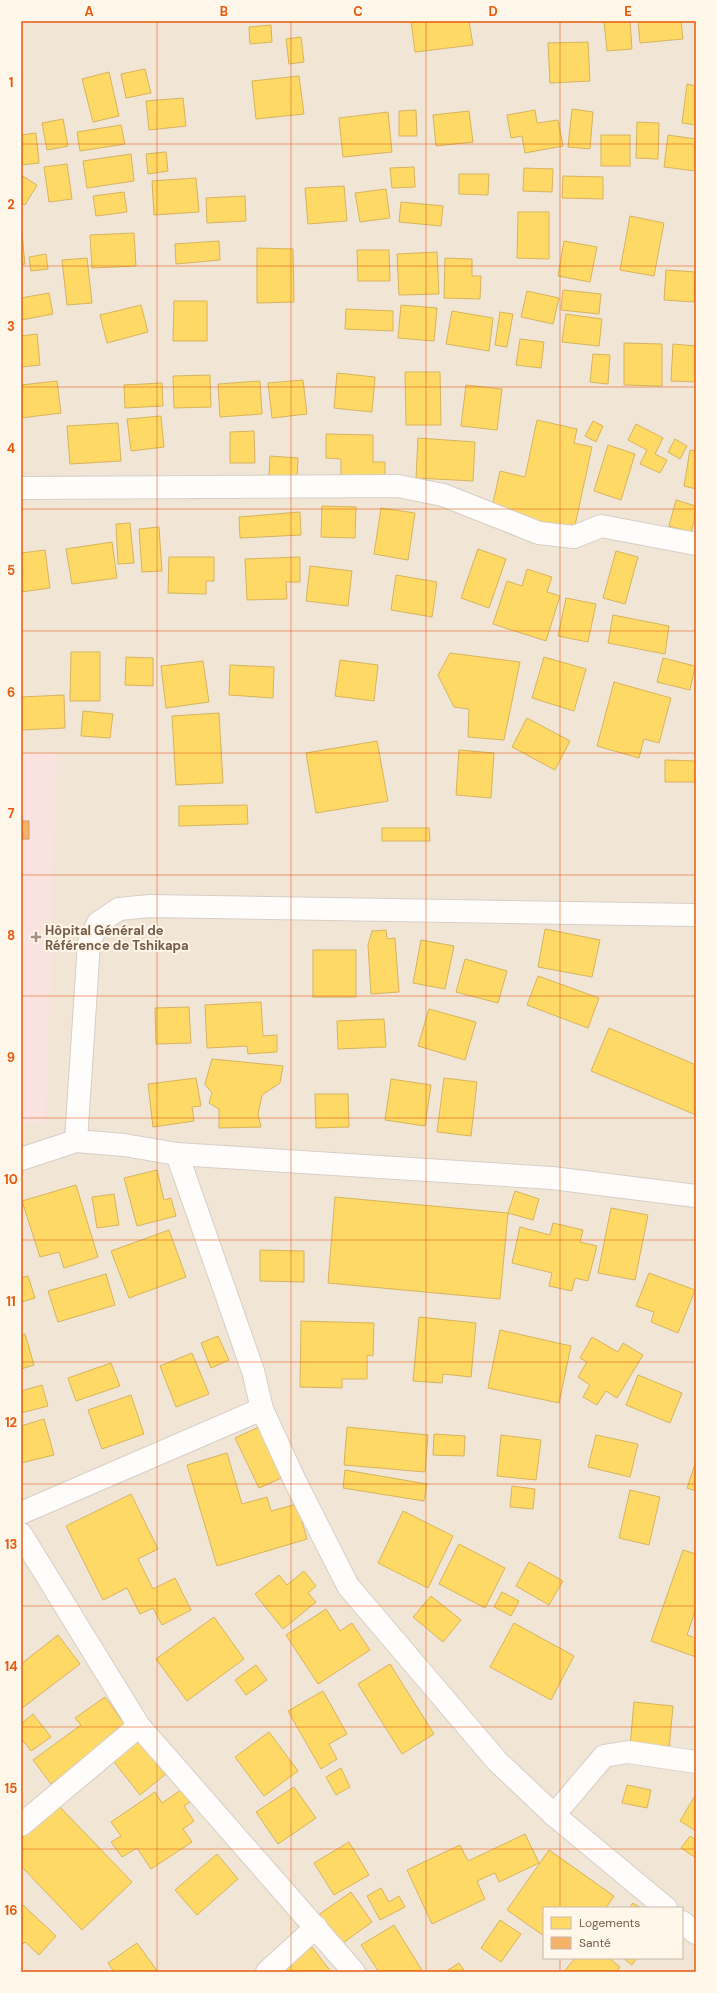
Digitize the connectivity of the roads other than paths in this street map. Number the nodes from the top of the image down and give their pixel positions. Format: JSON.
{"nodes":[{"id":1,"x":21,"y":488,"type":"edge"},
{"id":2,"x":696,"y":544,"type":"edge"},
{"id":3,"x":696,"y":916,"type":"edge"},
{"id":4,"x":76,"y":1141,"type":"junction"},
{"id":5,"x":177,"y":1154,"type":"junction"},
{"id":6,"x":21,"y":1159,"type":"edge"},
{"id":7,"x":696,"y":1196,"type":"edge"},
{"id":8,"x":262,"y":1409,"type":"junction"},
{"id":9,"x":21,"y":1513,"type":"edge"},
{"id":10,"x":21,"y":1534,"type":"edge"},
{"id":11,"x":139,"y":1726,"type":"junction"},
{"id":12,"x":696,"y":1762,"type":"edge"},
{"id":13,"x":554,"y":1815,"type":"junction"},
{"id":14,"x":21,"y":1824,"type":"edge"},
{"id":15,"x":665,"y":1907,"type":"edge"},
{"id":16,"x":683,"y":1923,"type":"edge"},
{"id":17,"x":316,"y":1927,"type":"junction"},
{"id":18,"x":696,"y":1933,"type":"edge"},
{"id":19,"x":267,"y":1972,"type":"edge"},
{"id":20,"x":354,"y":1972,"type":"edge"}],
"edges":[{"from":1,"to":2,"type":"street"},
{"from":3,"to":4,"type":"street"},
{"from":4,"to":5,"type":"street"},
{"from":4,"to":6,"type":"street"},
{"from":5,"to":7,"type":"street"},
{"from":5,"to":8,"type":"street"},
{"from":8,"to":9,"type":"street"},
{"from":8,"to":13,"type":"street"},
{"from":10,"to":11,"type":"street"},
{"from":11,"to":14,"type":"street"},
{"from":11,"to":17,"type":"street"},
{"from":12,"to":13,"type":"street"},
{"from":13,"to":15,"type":"street"},
{"from":16,"to":18,"type":"street"},
{"from":17,"to":19,"type":"street"},
{"from":17,"to":20,"type":"street"}]}
